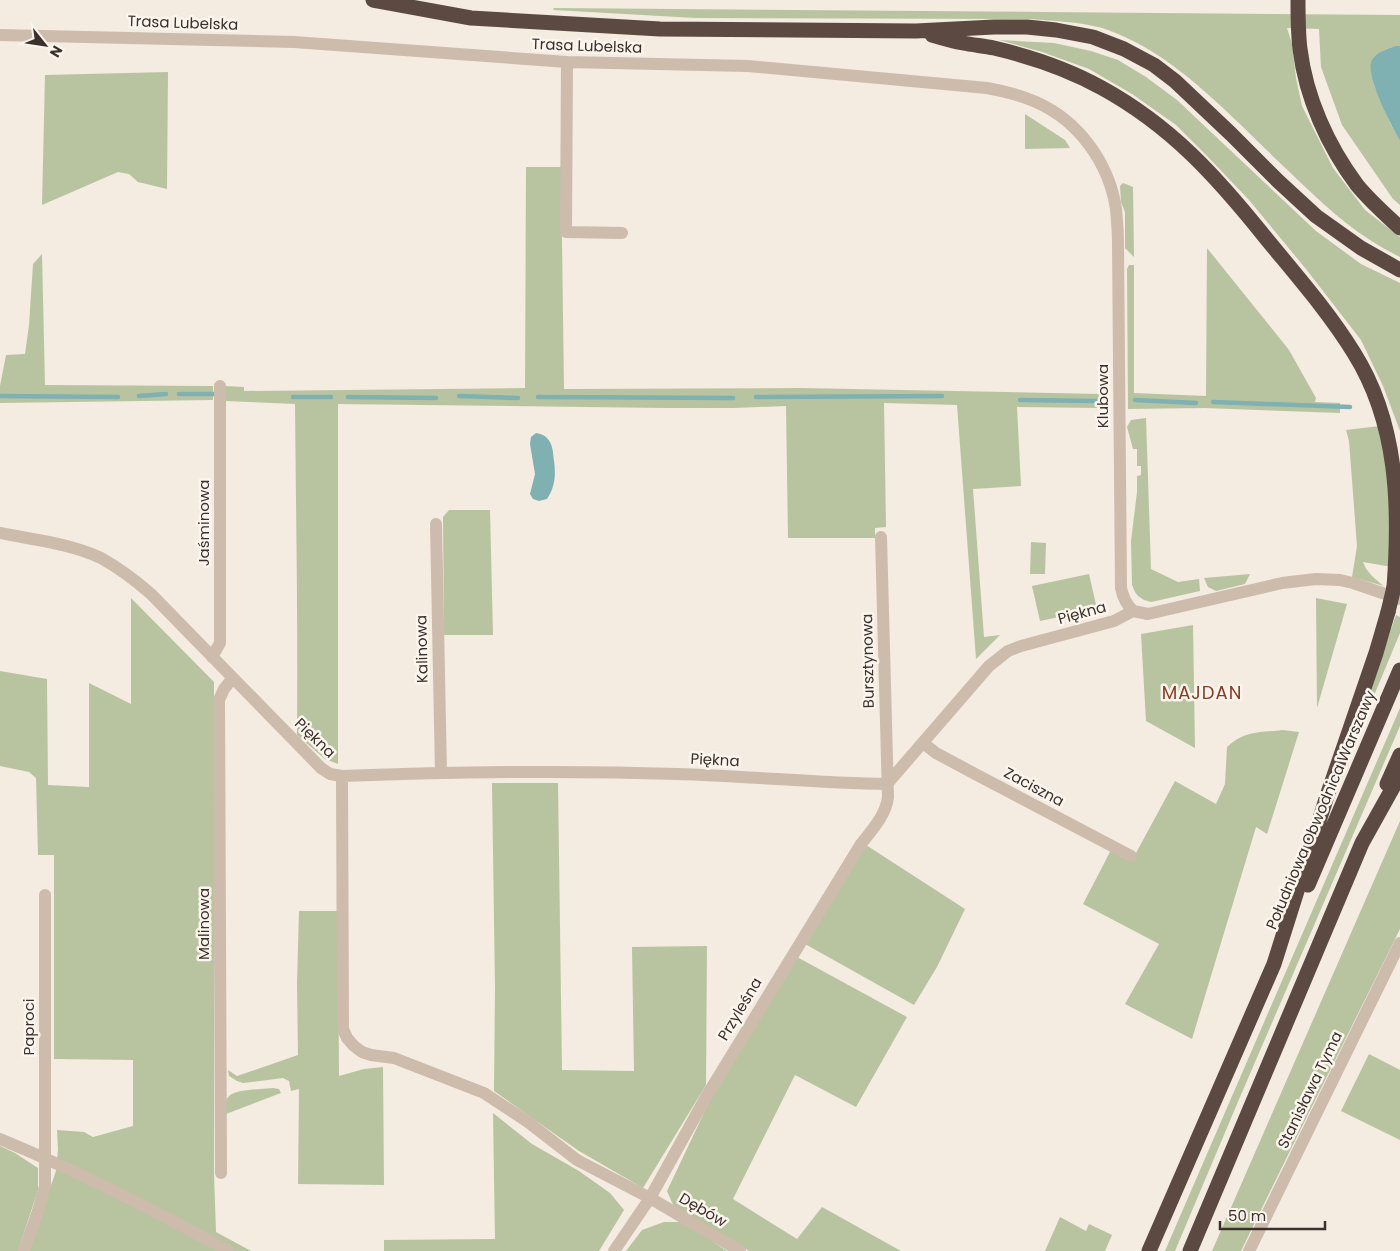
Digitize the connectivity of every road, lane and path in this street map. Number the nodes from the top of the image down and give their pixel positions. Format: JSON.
{"nodes":[{"id":1,"x":373,"y":0,"type":"edge"},
{"id":2,"x":1298,"y":0,"type":"edge"},
{"id":3,"x":916,"y":31,"type":"junction"},
{"id":4,"x":0,"y":35,"type":"edge"},
{"id":5,"x":567,"y":62,"type":"junction"},
{"id":6,"x":1108,"y":178,"type":"joint"},
{"id":7,"x":1400,"y":228,"type":"edge"},
{"id":8,"x":622,"y":232,"type":"dead end"},
{"id":9,"x":1400,"y":270,"type":"edge"},
{"id":10,"x":220,"y":386,"type":"dead end"},
{"id":11,"x":436,"y":524,"type":"dead end"},
{"id":12,"x":0,"y":533,"type":"edge"},
{"id":13,"x":881,"y":537,"type":"dead end"},
{"id":14,"x":1397,"y":593,"type":"edge"},
{"id":15,"x":1133,"y":611,"type":"junction"},
{"id":16,"x":212,"y":658,"type":"junction"},
{"id":17,"x":1400,"y":670,"type":"edge"},
{"id":18,"x":232,"y":679,"type":"junction"},
{"id":19,"x":923,"y":743,"type":"junction"},
{"id":20,"x":1400,"y":755,"type":"edge"},
{"id":21,"x":441,"y":773,"type":"junction"},
{"id":22,"x":1400,"y":775,"type":"edge"},
{"id":23,"x":342,"y":776,"type":"junction"},
{"id":24,"x":887,"y":784,"type":"junction"},
{"id":25,"x":1362,"y":843,"type":"junction"},
{"id":26,"x":1131,"y":856,"type":"dead end"},
{"id":27,"x":45,"y":895,"type":"dead end"},
{"id":28,"x":1400,"y":943,"type":"edge"},
{"id":29,"x":1274,"y":964,"type":"junction"},
{"id":30,"x":0,"y":1139,"type":"edge"},
{"id":31,"x":45,"y":1158,"type":"junction"},
{"id":32,"x":220,"y":1173,"type":"dead end"},
{"id":33,"x":650,"y":1198,"type":"junction"},
{"id":34,"x":24,"y":1251,"type":"edge"},
{"id":35,"x":228,"y":1251,"type":"edge"},
{"id":36,"x":614,"y":1251,"type":"edge"},
{"id":37,"x":740,"y":1251,"type":"edge"},
{"id":38,"x":1149,"y":1251,"type":"edge"},
{"id":39,"x":1190,"y":1251,"type":"edge"},
{"id":40,"x":1249,"y":1251,"type":"edge"}],
"edges":[{"from":1,"to":3,"type":"highway"},
{"from":2,"to":7,"type":"highway"},
{"from":3,"to":9,"type":"highway"},
{"from":3,"to":14,"type":"highway"},
{"from":4,"to":5,"type":"street","name":"Trasa Lubelska"},
{"from":5,"to":6,"type":"street","name":"Trasa Lubelska"},
{"from":5,"to":8,"type":"street"},
{"from":6,"to":15,"type":"street","name":"Klubowa"},
{"from":10,"to":16,"type":"street","name":"Jaśminowa"},
{"from":11,"to":21,"type":"street","name":"Kalinowa"},
{"from":12,"to":16,"type":"street","name":"Piękna"},
{"from":13,"to":24,"type":"street","name":"Bursztynowa"},
{"from":14,"to":15,"type":"street","name":"Piękna"},
{"from":14,"to":29,"type":"highway","bridge":true},
{"from":15,"to":19,"type":"street","name":"Piękna"},
{"from":16,"to":18,"type":"street","name":"Piękna"},
{"from":17,"to":29,"type":"highway","name":"Południowa Obwodnica Warszawy"},
{"from":18,"to":23,"type":"street","name":"Piękna"},
{"from":18,"to":32,"type":"street","name":"Malinowa"},
{"from":19,"to":24,"type":"street","name":"Piękna"},
{"from":19,"to":26,"type":"street","name":"Zaciszna"},
{"from":20,"to":25,"type":"highway"},
{"from":21,"to":23,"type":"street","name":"Piękna"},
{"from":21,"to":24,"type":"street","name":"Piękna"},
{"from":22,"to":25,"type":"highway"},
{"from":23,"to":33,"type":"street","name":"Dębów"},
{"from":24,"to":33,"type":"street","name":"Przyleśna"},
{"from":25,"to":39,"type":"highway"},
{"from":27,"to":31,"type":"street","name":"Paproci"},
{"from":28,"to":40,"type":"street","name":"Stanisława Tyma"},
{"from":29,"to":38,"type":"highway"},
{"from":30,"to":31,"type":"street"},
{"from":31,"to":34,"type":"street","name":"Paproci"},
{"from":31,"to":35,"type":"street"},
{"from":33,"to":36,"type":"street","name":"Przyleśna"},
{"from":33,"to":37,"type":"street","name":"Dębów"}]}
